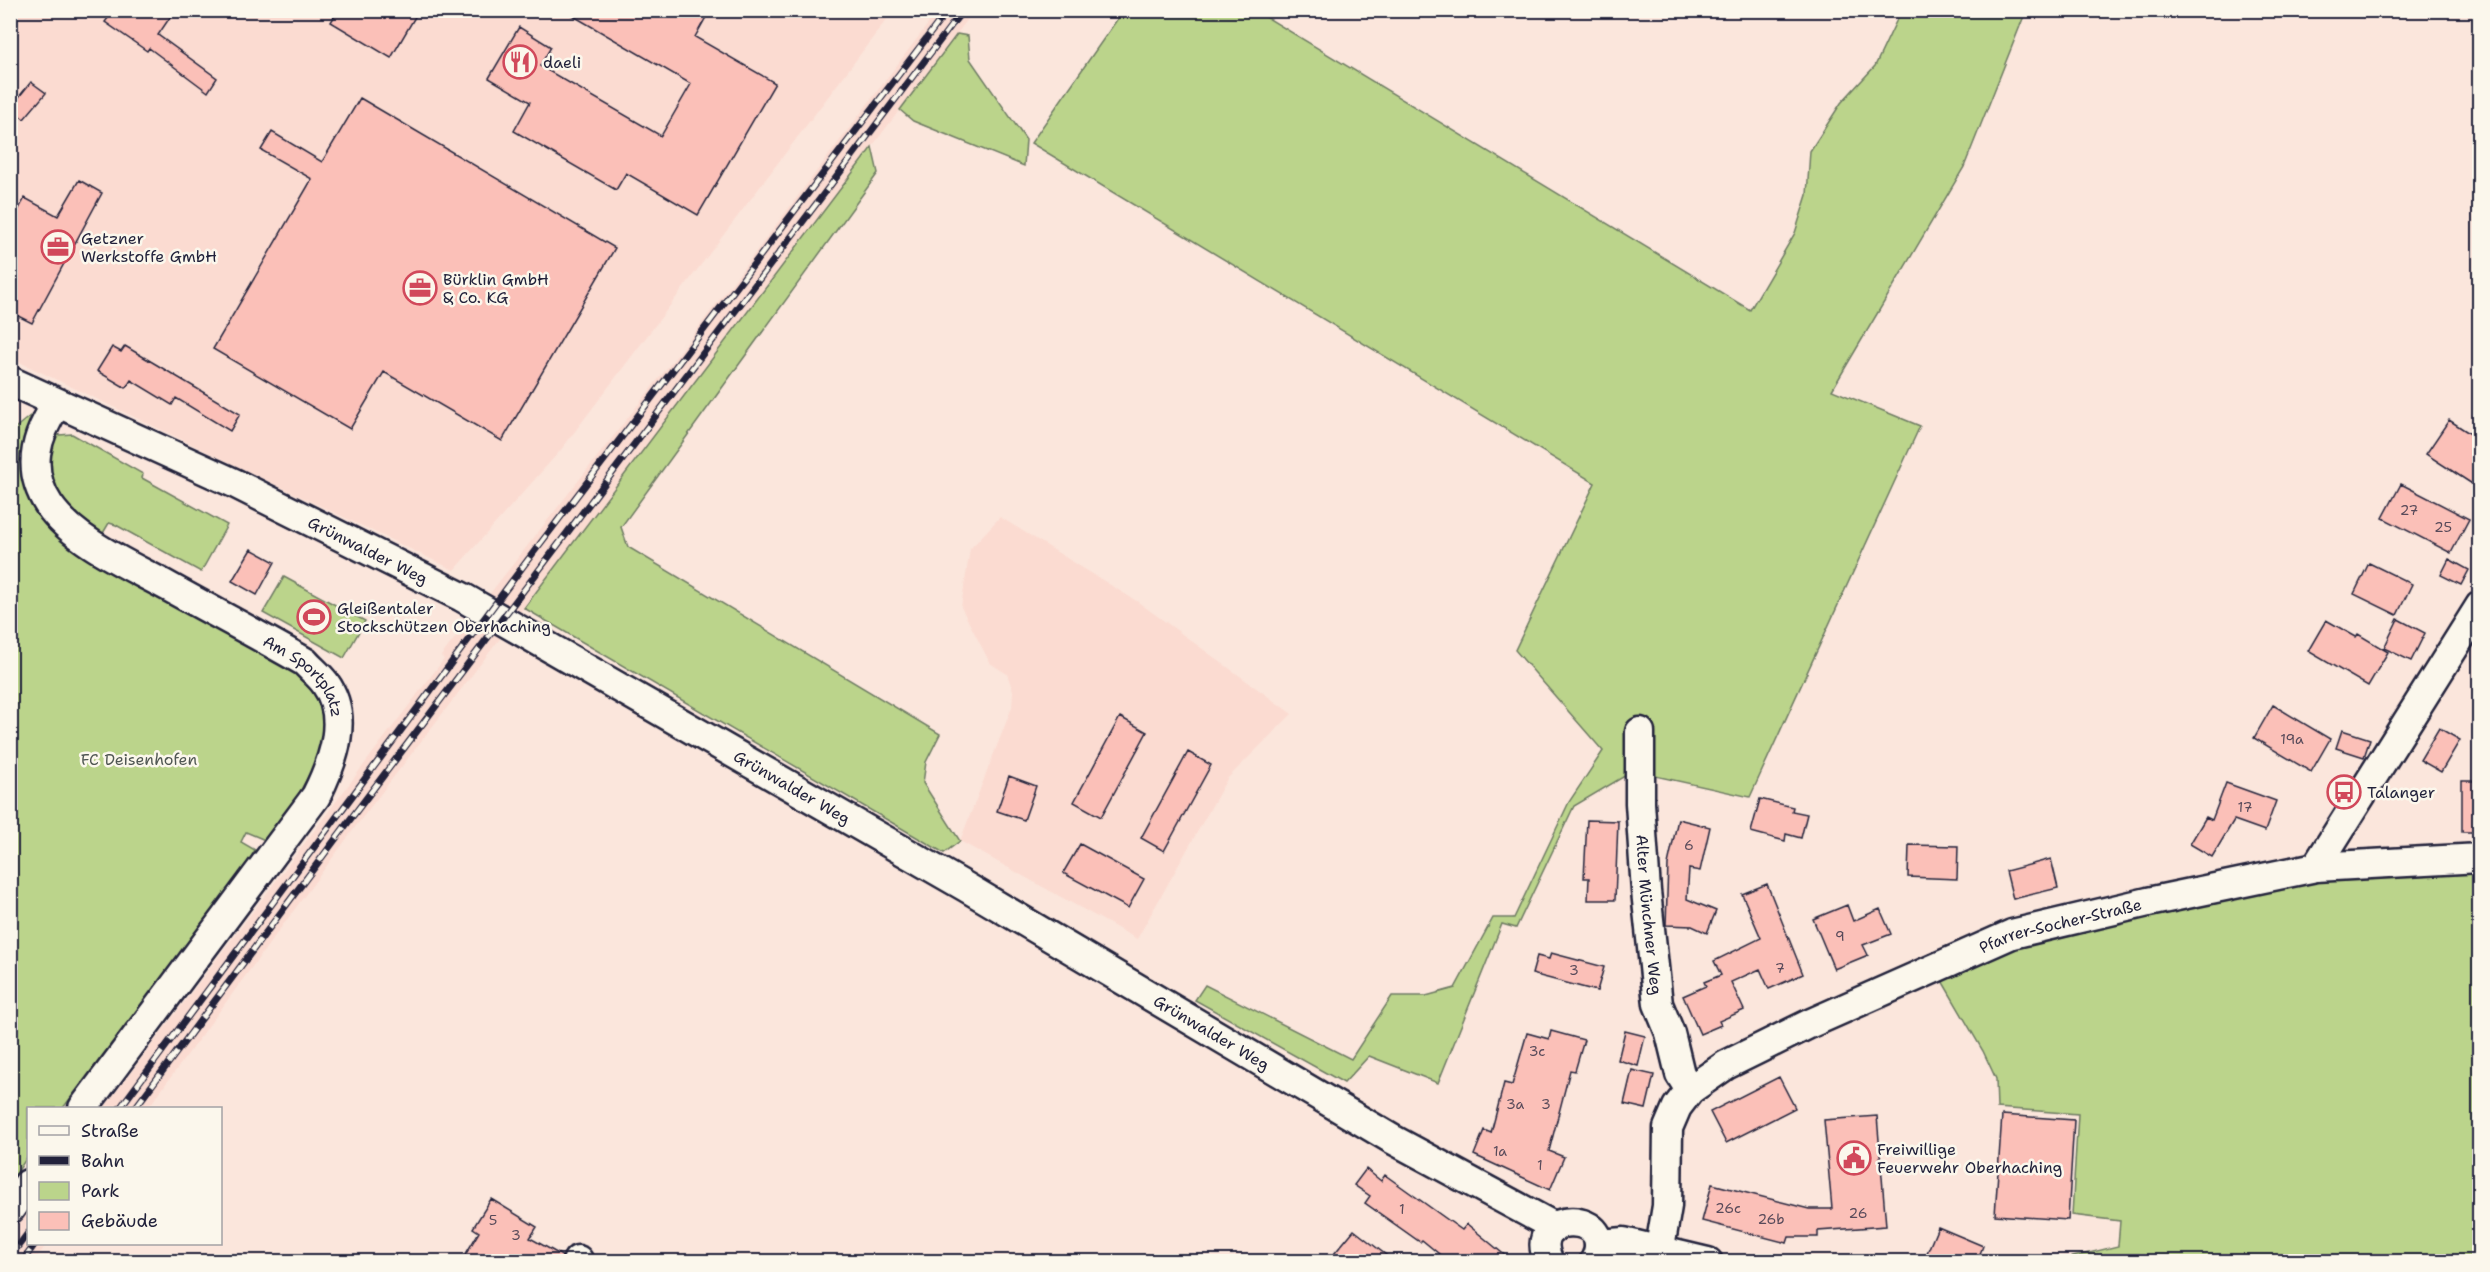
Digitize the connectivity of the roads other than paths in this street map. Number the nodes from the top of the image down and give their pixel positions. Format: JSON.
{"nodes":[{"id":1,"x":10,"y":381,"type":"edge"},
{"id":2,"x":57,"y":404,"type":"junction"},
{"id":3,"x":2480,"y":606,"type":"edge"},
{"id":4,"x":1640,"y":732,"type":"dead end"},
{"id":5,"x":2480,"y":858,"type":"edge"},
{"id":6,"x":2316,"y":867,"type":"junction"},
{"id":7,"x":1690,"y":1090,"type":"junction"},
{"id":8,"x":84,"y":1107,"type":"edge"},
{"id":9,"x":27,"y":1185,"type":"edge"},
{"id":10,"x":10,"y":1209,"type":"edge"},
{"id":11,"x":1554,"y":1227,"type":"junction"},
{"id":12,"x":1660,"y":1248,"type":"junction"},
{"id":13,"x":1597,"y":1253,"type":"edge"},
{"id":14,"x":1549,"y":1262,"type":"edge"},
{"id":15,"x":1708,"y":1262,"type":"edge"}],
"edges":[{"from":1,"to":2,"type":"street","name":"Grünwalder Weg"},
{"from":2,"to":8,"type":"street","name":"Am Sportplatz"},
{"from":2,"to":11,"type":"street","name":"Grünwalder Weg"},
{"from":3,"to":6,"type":"street"},
{"from":4,"to":7,"type":"street","name":"Alter Münchner Weg"},
{"from":5,"to":6,"type":"street"},
{"from":6,"to":7,"type":"street","name":"Pfarrer-Socher-Straße"},
{"from":7,"to":12,"type":"street","name":"Pfarrer-Socher-Straße"},
{"from":9,"to":10,"type":"street"},
{"from":11,"to":13,"type":"street"},
{"from":11,"to":14,"type":"street"},
{"from":12,"to":13,"type":"street"},
{"from":12,"to":15,"type":"street"}]}
